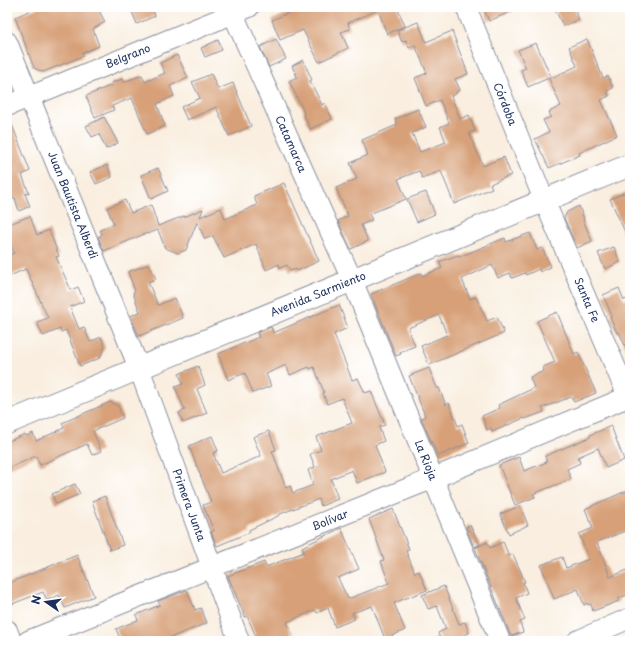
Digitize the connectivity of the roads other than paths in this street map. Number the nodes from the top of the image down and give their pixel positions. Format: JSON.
{"nodes":[{"id":1,"x":466,"y":7,"type":"edge"},
{"id":2,"x":237,"y":9,"type":"edge"},
{"id":3,"x":7,"y":42,"type":"edge"},
{"id":4,"x":29,"y":97,"type":"junction"},
{"id":5,"x":7,"y":106,"type":"edge"},
{"id":6,"x":630,"y":165,"type":"edge"},
{"id":7,"x":544,"y":200,"type":"junction"},
{"id":8,"x":352,"y":280,"type":"junction"},
{"id":9,"x":139,"y":368,"type":"junction"},
{"id":10,"x":629,"y":398,"type":"edge"},
{"id":11,"x":7,"y":423,"type":"edge"},
{"id":12,"x":434,"y":478,"type":"junction"},
{"id":13,"x":212,"y":567,"type":"junction"},
{"id":14,"x":630,"y":618,"type":"edge"},
{"id":15,"x":7,"y":630,"type":"edge"},
{"id":16,"x":12,"y":641,"type":"edge"},
{"id":17,"x":28,"y":641,"type":"edge"},
{"id":18,"x":239,"y":641,"type":"edge"},
{"id":19,"x":500,"y":641,"type":"edge"},
{"id":20,"x":577,"y":641,"type":"edge"}],
"edges":[{"from":1,"to":7,"type":"street","name":"Córdoba"},
{"from":2,"to":4,"type":"street","name":"Belgrano"},
{"from":2,"to":8,"type":"street","name":"Catamarca"},
{"from":3,"to":4,"type":"street","name":"Juan Bautista Alberdi"},
{"from":4,"to":5,"type":"street","name":"Belgrano"},
{"from":4,"to":9,"type":"street","name":"Juan Bautista Alberdi"},
{"from":6,"to":7,"type":"main road","name":"Avenida Sarmiento"},
{"from":7,"to":8,"type":"main road","name":"Avenida Sarmiento"},
{"from":7,"to":10,"type":"street","name":"Santa Fe"},
{"from":8,"to":9,"type":"main road","name":"Avenida Sarmiento"},
{"from":8,"to":12,"type":"street","name":"La Rioja"},
{"from":9,"to":11,"type":"main road","name":"Avenida Sarmiento"},
{"from":9,"to":13,"type":"street","name":"Primera Junta"},
{"from":10,"to":12,"type":"street","name":"Bolívar"},
{"from":12,"to":13,"type":"street","name":"Bolívar"},
{"from":12,"to":19,"type":"street","name":"La Rioja"},
{"from":13,"to":17,"type":"street","name":"Bolívar"},
{"from":13,"to":18,"type":"street","name":"Primera Junta"},
{"from":14,"to":20,"type":"street"},
{"from":15,"to":16,"type":"street"}]}
